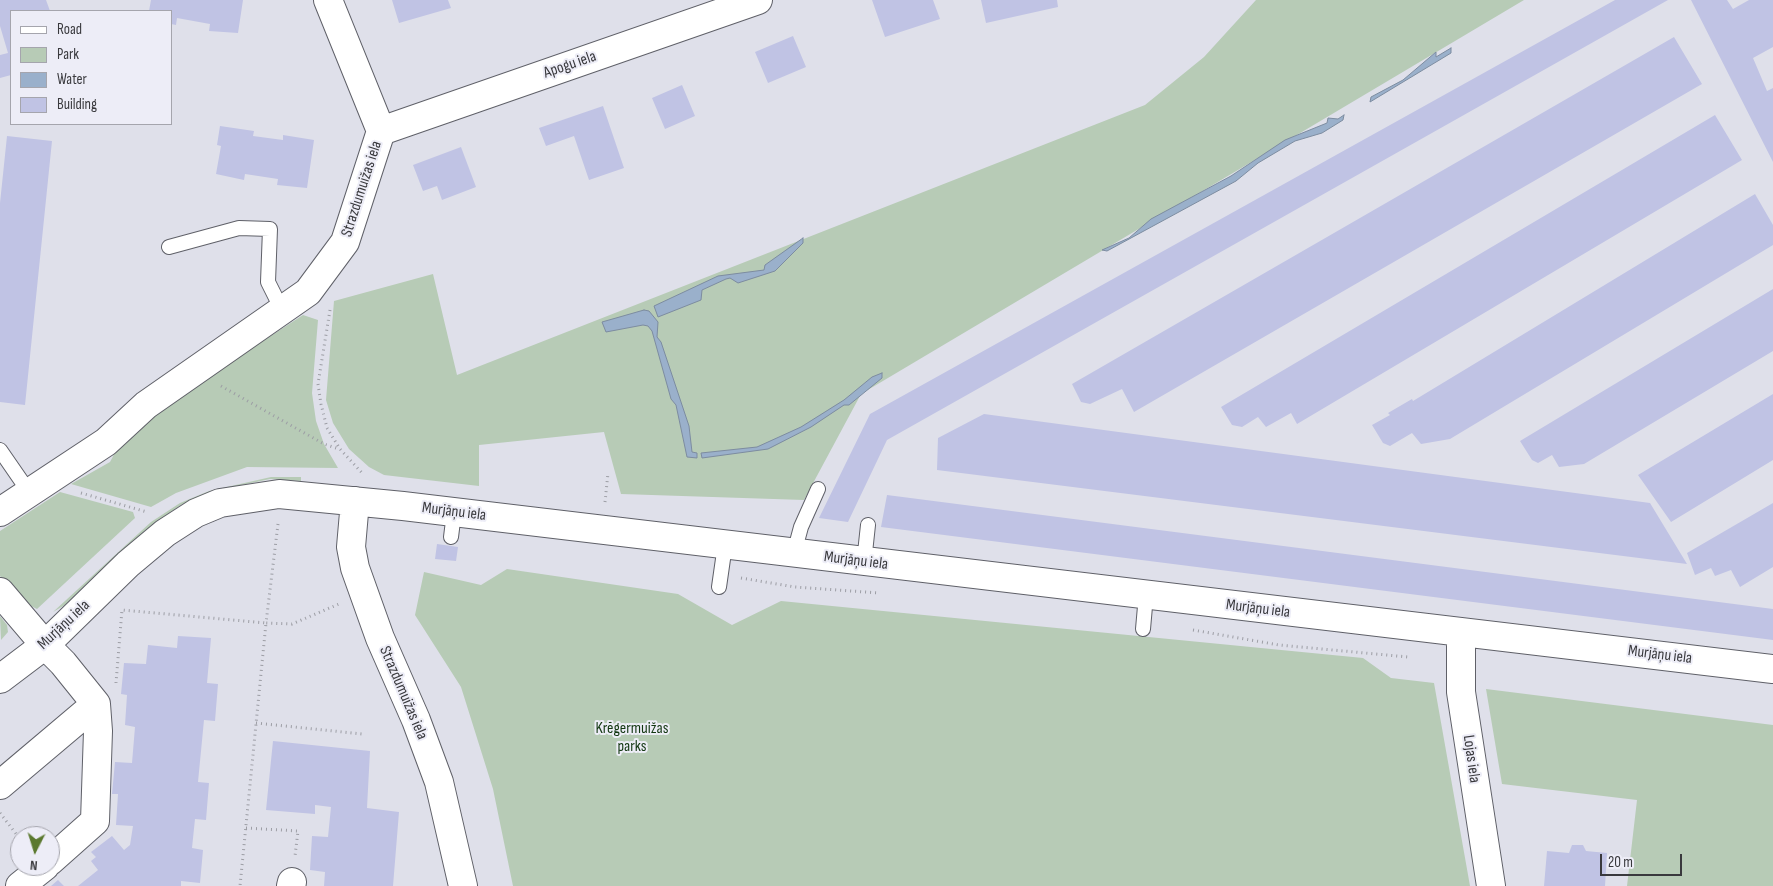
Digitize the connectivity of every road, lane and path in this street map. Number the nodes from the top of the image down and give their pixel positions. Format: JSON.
{"nodes":[{"id":1,"x":328,"y":0,"type":"edge"},
{"id":2,"x":758,"y":0,"type":"edge"},
{"id":3,"x":381,"y":131,"type":"junction"},
{"id":4,"x":169,"y":247,"type":"dead end"},
{"id":5,"x":330,"y":308,"type":"dead end"},
{"id":6,"x":282,"y":310,"type":"junction"},
{"id":7,"x":195,"y":372,"type":"junction"},
{"id":8,"x":340,"y":449,"type":"junction"},
{"id":9,"x":0,"y":450,"type":"edge"},
{"id":10,"x":608,"y":473,"type":"dead end"},
{"id":11,"x":36,"y":487,"type":"junction"},
{"id":12,"x":818,"y":489,"type":"dead end"},
{"id":13,"x":360,"y":490,"type":"junction"},
{"id":14,"x":604,"y":505,"type":"dead end"},
{"id":15,"x":0,"y":512,"type":"edge"},
{"id":16,"x":150,"y":513,"type":"dead end"},
{"id":17,"x":278,"y":524,"type":"dead end"},
{"id":18,"x":868,"y":525,"type":"dead end"},
{"id":19,"x":725,"y":545,"type":"junction"},
{"id":20,"x":794,"y":553,"type":"junction"},
{"id":21,"x":864,"y":562,"type":"junction"},
{"id":22,"x":719,"y":588,"type":"dead end"},
{"id":23,"x":0,"y":592,"type":"edge"},
{"id":24,"x":1146,"y":595,"type":"junction"},
{"id":25,"x":342,"y":603,"type":"dead end"},
{"id":26,"x":266,"y":623,"type":"junction"},
{"id":27,"x":1143,"y":629,"type":"dead end"},
{"id":28,"x":1461,"y":632,"type":"junction"},
{"id":29,"x":44,"y":645,"type":"junction"},
{"id":30,"x":1773,"y":669,"type":"edge"},
{"id":31,"x":0,"y":679,"type":"edge"},
{"id":32,"x":106,"y":696,"type":"junction"},
{"id":33,"x":256,"y":723,"type":"junction"},
{"id":34,"x":362,"y":734,"type":"dead end"},
{"id":35,"x":0,"y":785,"type":"edge"},
{"id":36,"x":0,"y":813,"type":"edge"},
{"id":37,"x":10,"y":826,"type":"edge"},
{"id":38,"x":246,"y":828,"type":"junction"},
{"id":39,"x":60,"y":852,"type":"edge"},
{"id":40,"x":32,"y":876,"type":"edge"},
{"id":41,"x":292,"y":884,"type":"edge"},
{"id":42,"x":20,"y":886,"type":"edge"},
{"id":43,"x":240,"y":886,"type":"edge"},
{"id":44,"x":463,"y":886,"type":"edge"},
{"id":45,"x":1491,"y":886,"type":"edge"}],
"edges":[{"from":1,"to":3,"type":"street","name":"Strazdumuižas iela"},
{"from":2,"to":3,"type":"street","name":"Apogu iela"},
{"from":3,"to":6,"type":"street","name":"Strazdumuižas iela"},
{"from":4,"to":6,"type":"lane"},
{"from":5,"to":8,"type":"path"},
{"from":6,"to":7,"type":"street","name":"Strazdumuižas iela"},
{"from":7,"to":8,"type":"path"},
{"from":7,"to":11,"type":"street","name":"Strazdumuižas iela"},
{"from":8,"to":13,"type":"path"},
{"from":9,"to":11,"type":"lane"},
{"from":10,"to":14,"type":"path"},
{"from":11,"to":15,"type":"street","name":"Strazdumuižas iela"},
{"from":11,"to":16,"type":"path"},
{"from":12,"to":20,"type":"lane"},
{"from":13,"to":19,"type":"street","name":"Murjāņu iela"},
{"from":13,"to":29,"type":"street","name":"Murjāņu iela"},
{"from":13,"to":44,"type":"street","name":"Strazdumuižas iela"},
{"from":17,"to":26,"type":"path"},
{"from":18,"to":21,"type":"lane"},
{"from":19,"to":20,"type":"street","name":"Murjāņu iela"},
{"from":19,"to":22,"type":"lane"},
{"from":20,"to":21,"type":"street","name":"Murjāņu iela"},
{"from":21,"to":24,"type":"street","name":"Murjāņu iela"},
{"from":23,"to":29,"type":"street"},
{"from":24,"to":27,"type":"lane"},
{"from":24,"to":28,"type":"street","name":"Murjāņu iela"},
{"from":25,"to":26,"type":"path"},
{"from":26,"to":32,"type":"path"},
{"from":26,"to":33,"type":"path"},
{"from":28,"to":30,"type":"street","name":"Murjāņu iela"},
{"from":28,"to":45,"type":"street","name":"Lojas iela"},
{"from":29,"to":31,"type":"street","name":"Murjāņu iela"},
{"from":29,"to":32,"type":"street"},
{"from":32,"to":35,"type":"street"},
{"from":32,"to":39,"type":"street"},
{"from":33,"to":34,"type":"path"},
{"from":33,"to":38,"type":"path"},
{"from":36,"to":37,"type":"path"},
{"from":38,"to":41,"type":"path"},
{"from":38,"to":43,"type":"path"},
{"from":40,"to":42,"type":"street"}]}
